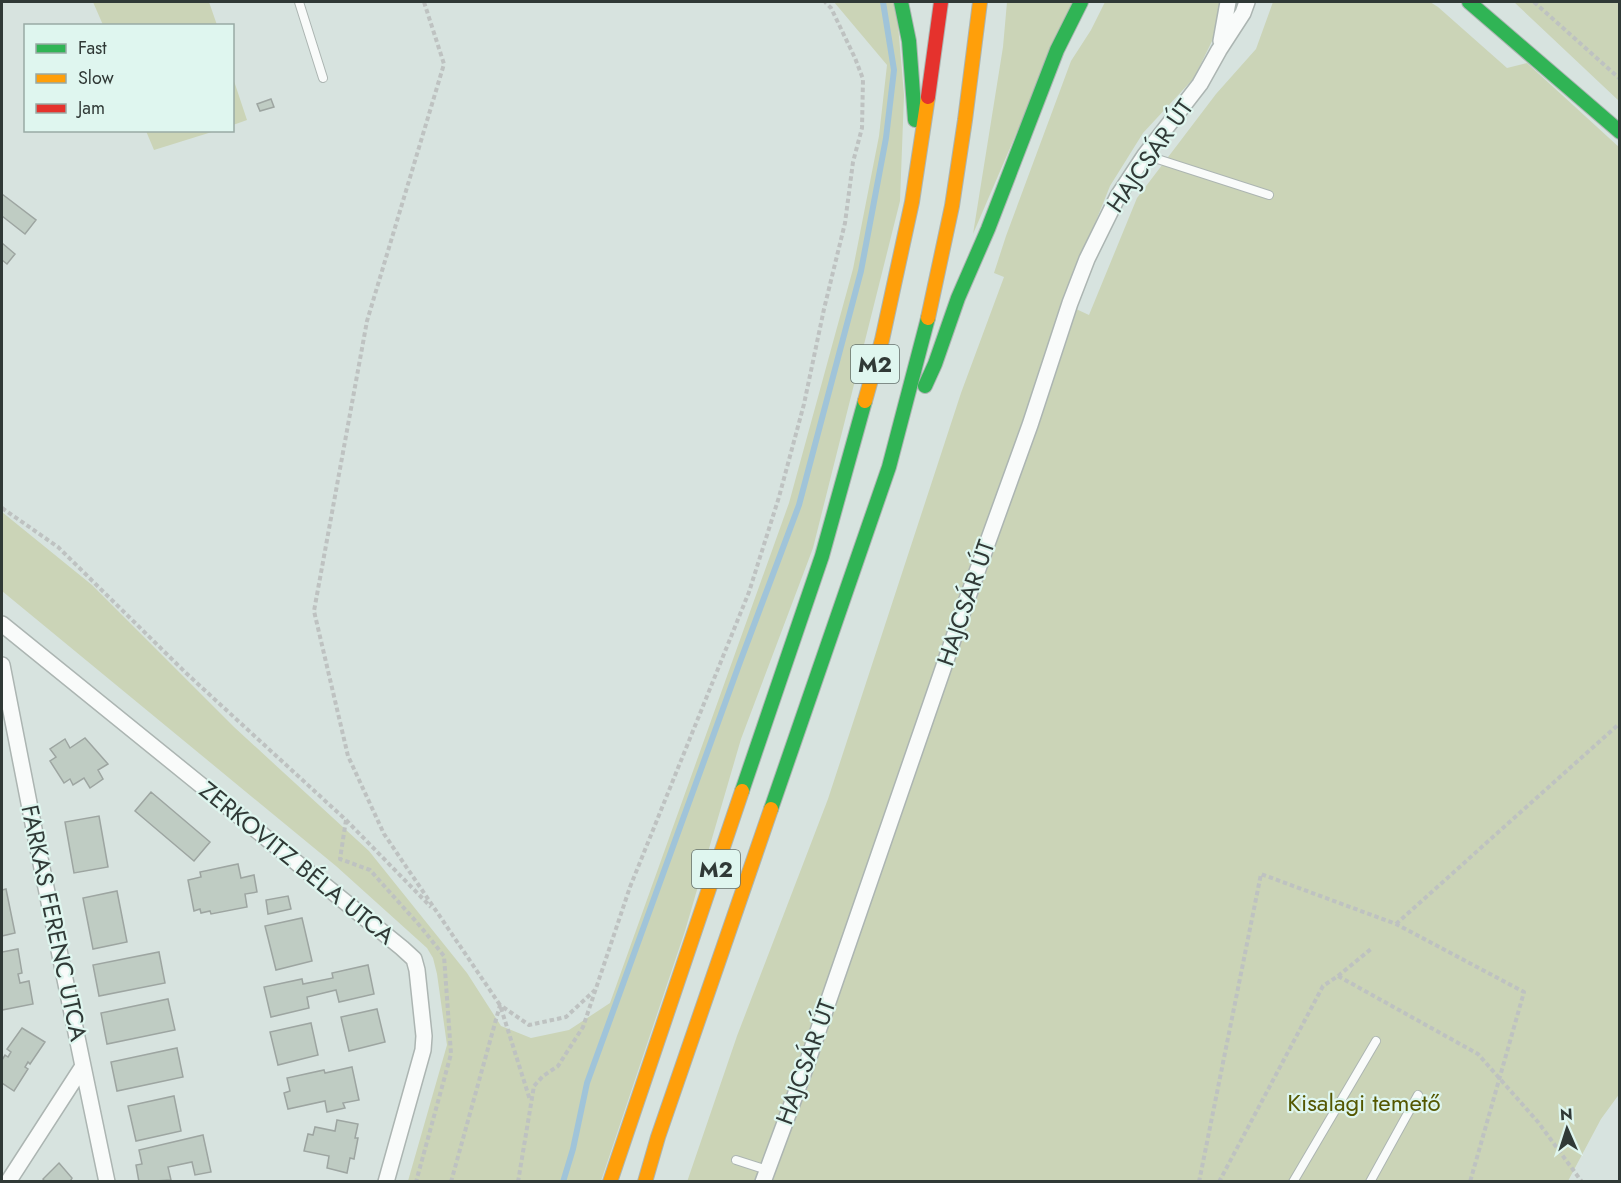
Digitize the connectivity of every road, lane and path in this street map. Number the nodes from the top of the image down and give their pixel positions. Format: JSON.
{"nodes":[{"id":1,"x":299,"y":2,"type":"edge"},
{"id":2,"x":424,"y":2,"type":"edge"},
{"id":3,"x":825,"y":2,"type":"edge"},
{"id":4,"x":901,"y":2,"type":"edge"},
{"id":5,"x":941,"y":2,"type":"edge"},
{"id":6,"x":980,"y":2,"type":"edge"},
{"id":7,"x":1081,"y":2,"type":"edge"},
{"id":8,"x":1228,"y":2,"type":"edge"},
{"id":9,"x":1247,"y":2,"type":"edge"},
{"id":10,"x":1469,"y":2,"type":"edge"},
{"id":11,"x":1534,"y":2,"type":"edge"},
{"id":12,"x":1219,"y":50,"type":"junction"},
{"id":13,"x":324,"y":78,"type":"dead end"},
{"id":14,"x":1620,"y":79,"type":"edge"},
{"id":15,"x":1620,"y":132,"type":"edge"},
{"id":16,"x":1145,"y":156,"type":"junction"},
{"id":17,"x":918,"y":169,"type":"junction"},
{"id":18,"x":1269,"y":195,"type":"dead end"},
{"id":19,"x":889,"y":467,"type":"junction"},
{"id":20,"x":2,"y":508,"type":"edge"},
{"id":21,"x":2,"y":624,"type":"edge"},
{"id":22,"x":2,"y":665,"type":"edge"},
{"id":23,"x":1620,"y":723,"type":"edge"},
{"id":24,"x":346,"y":820,"type":"junction"},
{"id":25,"x":340,"y":859,"type":"dead end"},
{"id":26,"x":440,"y":916,"type":"junction"},
{"id":27,"x":1396,"y":924,"type":"junction"},
{"id":28,"x":1371,"y":949,"type":"dead end"},
{"id":29,"x":1338,"y":976,"type":"junction"},
{"id":30,"x":596,"y":989,"type":"junction"},
{"id":31,"x":500,"y":1005,"type":"junction"},
{"id":32,"x":1376,"y":1041,"type":"dead end"},
{"id":33,"x":83,"y":1066,"type":"junction"},
{"id":34,"x":1500,"y":1079,"type":"junction"},
{"id":35,"x":1418,"y":1095,"type":"dead end"},
{"id":36,"x":531,"y":1102,"type":"junction"},
{"id":37,"x":736,"y":1160,"type":"dead end"},
{"id":38,"x":765,"y":1176,"type":"edge"},
{"id":39,"x":8,"y":1182,"type":"edge"},
{"id":40,"x":107,"y":1182,"type":"edge"},
{"id":41,"x":386,"y":1182,"type":"edge"},
{"id":42,"x":451,"y":1182,"type":"edge"},
{"id":43,"x":518,"y":1182,"type":"edge"},
{"id":44,"x":610,"y":1182,"type":"edge"},
{"id":45,"x":645,"y":1182,"type":"edge"},
{"id":46,"x":1199,"y":1182,"type":"edge"},
{"id":47,"x":1219,"y":1182,"type":"edge"},
{"id":48,"x":1293,"y":1182,"type":"edge"},
{"id":49,"x":1370,"y":1182,"type":"edge"},
{"id":50,"x":1470,"y":1182,"type":"edge"},
{"id":51,"x":1582,"y":1182,"type":"edge"}],
"edges":[{"from":1,"to":13,"type":"lane"},
{"from":2,"to":26,"type":"path"},
{"from":3,"to":30,"type":"path"},
{"from":4,"to":17,"type":"main road"},
{"from":5,"to":17,"type":"main road","number":"M2"},
{"from":6,"to":19,"type":"main road","number":"M2"},
{"from":7,"to":19,"type":"main road"},
{"from":8,"to":12,"type":"street","name":"HAJCSÁR ÚT"},
{"from":9,"to":12,"type":"street","name":"HAJCSÁR ÚT"},
{"from":10,"to":15,"type":"main road"},
{"from":11,"to":14,"type":"path"},
{"from":12,"to":16,"type":"street","name":"HAJCSÁR ÚT"},
{"from":16,"to":18,"type":"lane"},
{"from":16,"to":38,"type":"street","name":"HAJCSÁR ÚT"},
{"from":17,"to":44,"type":"main road","number":"M2"},
{"from":19,"to":45,"type":"main road","number":"M2"},
{"from":20,"to":24,"type":"path"},
{"from":21,"to":41,"type":"street","name":"ZERKOVITZ BÉLA UTCA"},
{"from":22,"to":33,"type":"street","name":"FARKAS FERENC UTCA"},
{"from":23,"to":27,"type":"path"},
{"from":24,"to":25,"type":"path"},
{"from":24,"to":26,"type":"path"},
{"from":26,"to":31,"type":"path"},
{"from":27,"to":34,"type":"path"},
{"from":27,"to":46,"type":"path"},
{"from":28,"to":29,"type":"path"},
{"from":29,"to":34,"type":"path"},
{"from":29,"to":47,"type":"path"},
{"from":30,"to":31,"type":"path"},
{"from":30,"to":36,"type":"path"},
{"from":31,"to":36,"type":"path"},
{"from":31,"to":42,"type":"path"},
{"from":32,"to":48,"type":"lane"},
{"from":33,"to":39,"type":"street"},
{"from":33,"to":40,"type":"street","name":"FARKAS FERENC UTCA"},
{"from":34,"to":50,"type":"path"},
{"from":34,"to":51,"type":"path"},
{"from":35,"to":49,"type":"lane"},
{"from":36,"to":43,"type":"path"},
{"from":37,"to":38,"type":"lane"}]}
